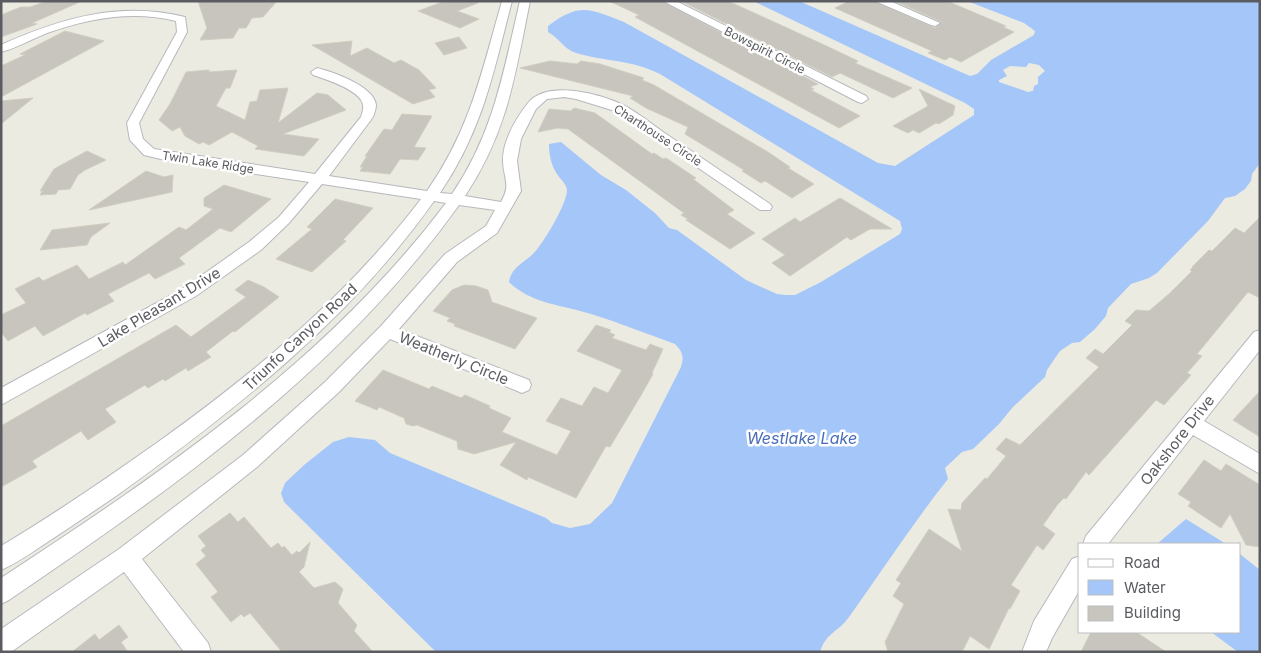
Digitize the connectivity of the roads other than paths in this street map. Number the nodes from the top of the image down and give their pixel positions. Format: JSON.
{"nodes":[{"id":1,"x":507,"y":1,"type":"edge"},
{"id":2,"x":525,"y":1,"type":"edge"},
{"id":3,"x":668,"y":1,"type":"edge"},
{"id":4,"x":880,"y":1,"type":"edge"},
{"id":5,"x":935,"y":23,"type":"dead end"},
{"id":6,"x":1,"y":49,"type":"edge"},
{"id":7,"x":317,"y":72,"type":"dead end"},
{"id":8,"x":862,"y":99,"type":"dead end"},
{"id":9,"x":320,"y":179,"type":"junction"},
{"id":10,"x":430,"y":196,"type":"junction"},
{"id":11,"x":456,"y":200,"type":"junction"},
{"id":12,"x":506,"y":206,"type":"junction"},
{"id":13,"x":765,"y":207,"type":"dead end"},
{"id":14,"x":387,"y":331,"type":"junction"},
{"id":15,"x":1260,"y":337,"type":"edge"},
{"id":16,"x":522,"y":385,"type":"dead end"},
{"id":17,"x":1,"y":397,"type":"edge"},
{"id":18,"x":1191,"y":423,"type":"junction"},
{"id":19,"x":1260,"y":465,"type":"edge"},
{"id":20,"x":1095,"y":543,"type":"edge"},
{"id":21,"x":127,"y":557,"type":"junction"},
{"id":22,"x":1,"y":559,"type":"edge"},
{"id":23,"x":1078,"y":570,"type":"edge"},
{"id":24,"x":1,"y":592,"type":"edge"},
{"id":25,"x":1,"y":644,"type":"edge"},
{"id":26,"x":199,"y":652,"type":"edge"},
{"id":27,"x":1034,"y":652,"type":"edge"}],
"edges":[{"from":1,"to":10,"type":"street","name":"Triunfo Canyon Road"},
{"from":2,"to":11,"type":"street","name":"Triunfo Canyon Road"},
{"from":3,"to":8,"type":"street","name":"Bowspirit Circle"},
{"from":4,"to":5,"type":"street"},
{"from":6,"to":9,"type":"street","name":"Twin Lake Ridge"},
{"from":7,"to":9,"type":"street","name":"Lake Pleasant Drive"},
{"from":9,"to":10,"type":"street","name":"Twin Lake Ridge"},
{"from":9,"to":17,"type":"street","name":"Lake Pleasant Drive"},
{"from":10,"to":11,"type":"street","name":"Twin Lake Ridge"},
{"from":10,"to":22,"type":"street","name":"Triunfo Canyon Road"},
{"from":11,"to":12,"type":"street"},
{"from":11,"to":24,"type":"street","name":"Triunfo Canyon Road"},
{"from":12,"to":13,"type":"street","name":"Charthouse Circle"},
{"from":12,"to":14,"type":"street"},
{"from":14,"to":16,"type":"street","name":"Weatherly Circle"},
{"from":14,"to":21,"type":"street"},
{"from":15,"to":18,"type":"street","name":"Oakshore Drive"},
{"from":18,"to":19,"type":"street"},
{"from":18,"to":20,"type":"street","name":"Oakshore Drive"},
{"from":21,"to":25,"type":"street"},
{"from":21,"to":26,"type":"street"},
{"from":23,"to":27,"type":"street"}]}
